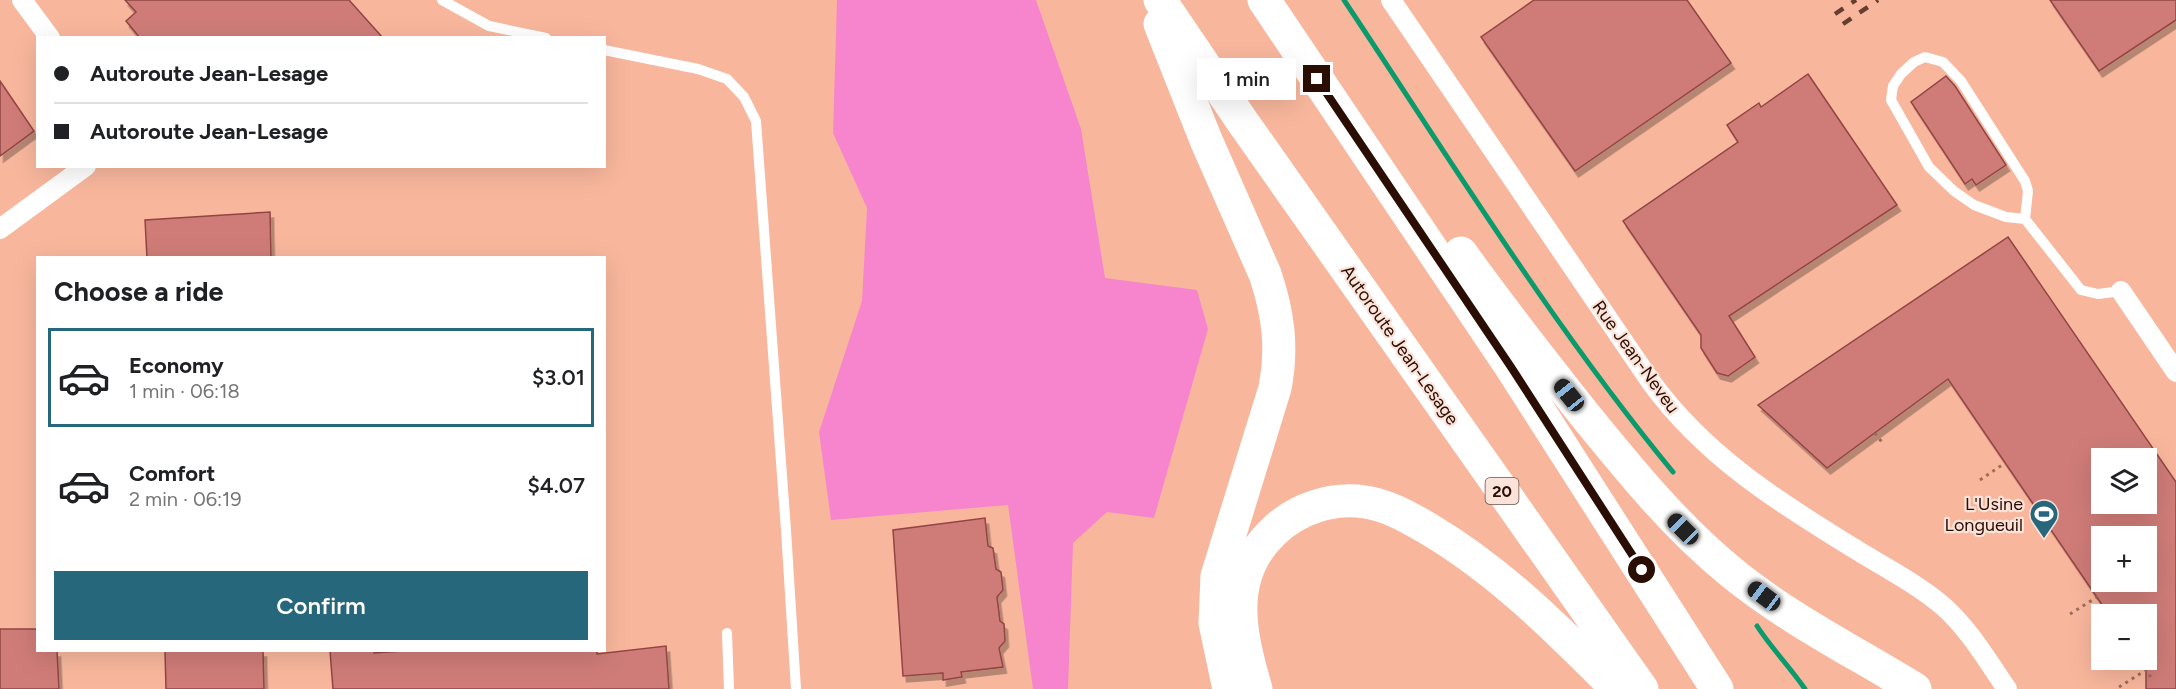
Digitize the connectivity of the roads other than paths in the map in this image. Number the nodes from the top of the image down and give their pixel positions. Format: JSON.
{"nodes":[{"id":1,"x":22,"y":0,"type":"edge"},
{"id":2,"x":442,"y":0,"type":"edge"},
{"id":3,"x":1150,"y":0,"type":"edge"},
{"id":4,"x":1160,"y":0,"type":"edge"},
{"id":5,"x":1264,"y":0,"type":"edge"},
{"id":6,"x":1391,"y":0,"type":"edge"},
{"id":7,"x":49,"y":36,"type":"edge"},
{"id":8,"x":536,"y":36,"type":"edge"},
{"id":9,"x":606,"y":50,"type":"edge"},
{"id":10,"x":1357,"y":138,"type":"junction"},
{"id":11,"x":83,"y":168,"type":"edge"},
{"id":12,"x":2025,"y":219,"type":"junction"},
{"id":13,"x":0,"y":229,"type":"edge"},
{"id":14,"x":2121,"y":291,"type":"joint"},
{"id":15,"x":2176,"y":372,"type":"edge"},
{"id":16,"x":727,"y":633,"type":"dead end"},
{"id":17,"x":729,"y":689,"type":"edge"},
{"id":18,"x":796,"y":689,"type":"edge"},
{"id":19,"x":1229,"y":689,"type":"edge"},
{"id":20,"x":1256,"y":689,"type":"edge"},
{"id":21,"x":1617,"y":689,"type":"edge"},
{"id":22,"x":1642,"y":689,"type":"edge"},
{"id":23,"x":1718,"y":689,"type":"edge"},
{"id":24,"x":1915,"y":689,"type":"edge"},
{"id":25,"x":2007,"y":689,"type":"edge"}],
"edges":[{"from":1,"to":7,"type":"street"},
{"from":2,"to":8,"type":"lane"},
{"from":3,"to":19,"type":"highway"},
{"from":4,"to":22,"type":"highway","name":"Autoroute Jean-Lesage","number":"20"},
{"from":5,"to":10,"type":"highway"},
{"from":6,"to":25,"type":"street","name":"Rue Jean-Neveu"},
{"from":9,"to":18,"type":"lane"},
{"from":10,"to":23,"type":"highway"},
{"from":10,"to":24,"type":"highway"},
{"from":11,"to":13,"type":"street"},
{"from":12,"to":12,"type":"lane"},
{"from":12,"to":14,"type":"lane"},
{"from":14,"to":15,"type":"street"},
{"from":16,"to":17,"type":"lane"},
{"from":20,"to":21,"type":"highway"}]}
